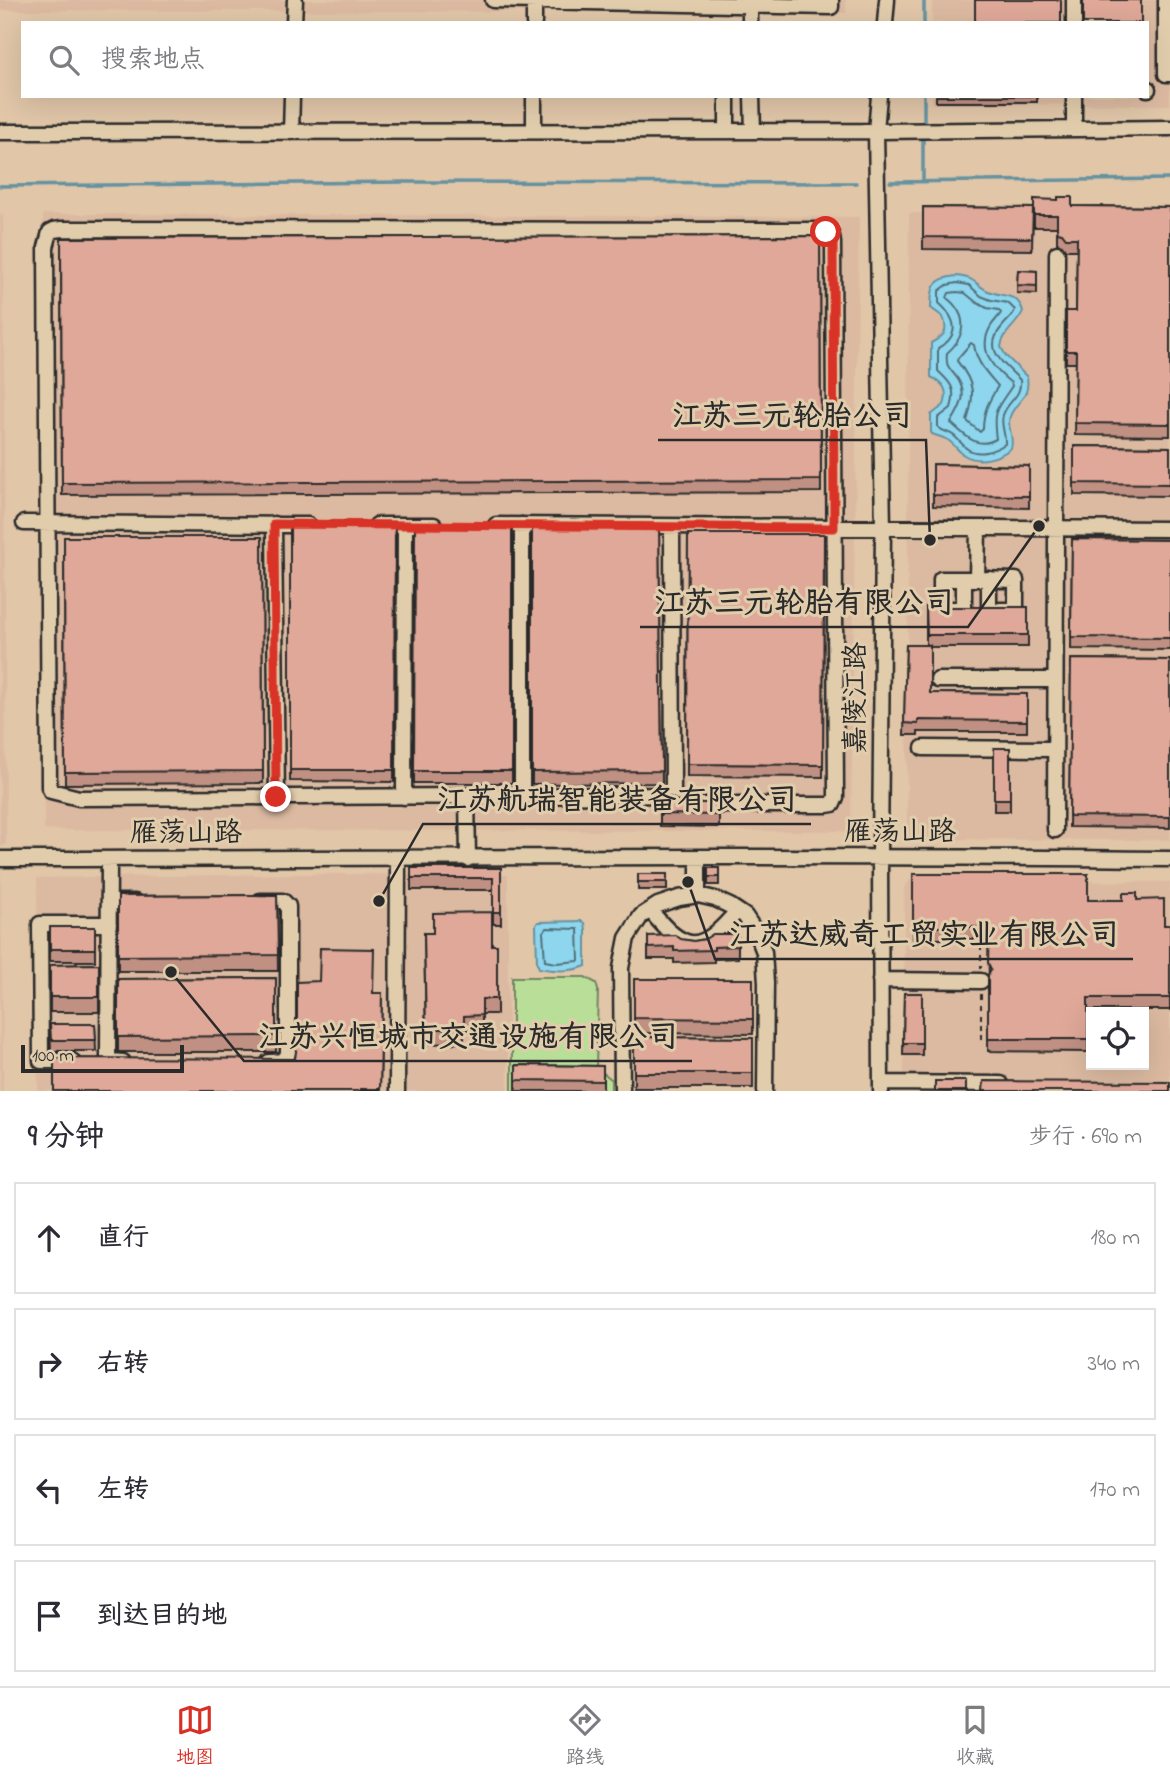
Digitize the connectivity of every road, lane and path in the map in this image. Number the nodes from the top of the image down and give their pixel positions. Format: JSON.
{"nodes":[{"id":1,"x":295,"y":0,"type":"edge"},
{"id":2,"x":493,"y":0,"type":"edge"},
{"id":3,"x":831,"y":0,"type":"edge"},
{"id":4,"x":887,"y":0,"type":"edge"},
{"id":5,"x":1074,"y":0,"type":"edge"},
{"id":6,"x":1166,"y":0,"type":"edge"},
{"id":7,"x":534,"y":1,"type":"edge"},
{"id":8,"x":750,"y":5,"type":"junction"},
{"id":9,"x":294,"y":21,"type":"edge"},
{"id":10,"x":534,"y":21,"type":"edge"},
{"id":11,"x":750,"y":21,"type":"edge"},
{"id":12,"x":885,"y":21,"type":"edge"},
{"id":13,"x":1074,"y":21,"type":"edge"},
{"id":14,"x":1168,"y":33,"type":"edge"},
{"id":15,"x":1170,"y":74,"type":"edge"},
{"id":16,"x":292,"y":98,"type":"edge"},
{"id":17,"x":534,"y":98,"type":"edge"},
{"id":18,"x":727,"y":98,"type":"edge"},
{"id":19,"x":752,"y":98,"type":"edge"},
{"id":20,"x":879,"y":98,"type":"edge"},
{"id":21,"x":1074,"y":98,"type":"edge"},
{"id":22,"x":1074,"y":128,"type":"junction"},
{"id":23,"x":1170,"y":128,"type":"edge"},
{"id":24,"x":534,"y":131,"type":"junction"},
{"id":25,"x":727,"y":131,"type":"junction"},
{"id":26,"x":753,"y":131,"type":"junction"},
{"id":27,"x":876,"y":131,"type":"junction"},
{"id":28,"x":0,"y":132,"type":"edge"},
{"id":29,"x":291,"y":132,"type":"junction"},
{"id":30,"x":1057,"y":253,"type":"dead end"},
{"id":31,"x":24,"y":523,"type":"dead end"},
{"id":32,"x":47,"y":523,"type":"junction"},
{"id":33,"x":274,"y":524,"type":"junction"},
{"id":34,"x":326,"y":524,"type":"edge"},
{"id":35,"x":366,"y":525,"type":"edge"},
{"id":36,"x":405,"y":525,"type":"junction"},
{"id":37,"x":444,"y":525,"type":"edge"},
{"id":38,"x":483,"y":525,"type":"edge"},
{"id":39,"x":522,"y":525,"type":"junction"},
{"id":40,"x":672,"y":527,"type":"junction"},
{"id":41,"x":834,"y":528,"type":"junction"},
{"id":42,"x":883,"y":528,"type":"junction"},
{"id":43,"x":978,"y":528,"type":"junction"},
{"id":44,"x":1056,"y":528,"type":"junction"},
{"id":45,"x":1170,"y":528,"type":"edge"},
{"id":46,"x":977,"y":579,"type":"junction"},
{"id":47,"x":964,"y":609,"type":"junction"},
{"id":48,"x":989,"y":610,"type":"junction"},
{"id":49,"x":938,"y":680,"type":"dead end"},
{"id":50,"x":1055,"y":680,"type":"junction"},
{"id":51,"x":923,"y":748,"type":"dead end"},
{"id":52,"x":1055,"y":749,"type":"junction"},
{"id":53,"x":673,"y":795,"type":"junction"},
{"id":54,"x":467,"y":796,"type":"junction"},
{"id":55,"x":522,"y":796,"type":"junction"},
{"id":56,"x":276,"y":797,"type":"junction"},
{"id":57,"x":404,"y":797,"type":"junction"},
{"id":58,"x":1055,"y":830,"type":"dead end"},
{"id":59,"x":880,"y":856,"type":"junction"},
{"id":60,"x":698,"y":858,"type":"junction"},
{"id":61,"x":0,"y":859,"type":"edge"},
{"id":62,"x":109,"y":859,"type":"junction"},
{"id":63,"x":398,"y":859,"type":"junction"},
{"id":64,"x":468,"y":859,"type":"junction"},
{"id":65,"x":1170,"y":859,"type":"edge"},
{"id":66,"x":698,"y":895,"type":"junction"},
{"id":67,"x":252,"y":901,"type":"edge"},
{"id":68,"x":109,"y":902,"type":"junction"},
{"id":69,"x":148,"y":902,"type":"edge"},
{"id":70,"x":650,"y":910,"type":"junction"},
{"id":71,"x":737,"y":911,"type":"junction"},
{"id":72,"x":109,"y":924,"type":"junction"},
{"id":73,"x":880,"y":980,"type":"junction"},
{"id":74,"x":981,"y":981,"type":"dead end"},
{"id":75,"x":96,"y":1061,"type":"junction"},
{"id":76,"x":139,"y":1062,"type":"edge"},
{"id":77,"x":248,"y":1062,"type":"edge"},
{"id":78,"x":1019,"y":1084,"type":"edge"},
{"id":79,"x":881,"y":1087,"type":"edge"},
{"id":80,"x":924,"y":1087,"type":"edge"},
{"id":81,"x":397,"y":1091,"type":"edge"},
{"id":82,"x":622,"y":1091,"type":"edge"},
{"id":83,"x":765,"y":1091,"type":"edge"}],
"edges":[{"from":1,"to":9,"type":"street"},
{"from":2,"to":7,"type":"street"},
{"from":3,"to":8,"type":"street"},
{"from":4,"to":12,"type":"street"},
{"from":5,"to":13,"type":"street"},
{"from":6,"to":14,"type":"street"},
{"from":7,"to":8,"type":"street"},
{"from":7,"to":10,"type":"street"},
{"from":8,"to":11,"type":"street"},
{"from":14,"to":15,"type":"street"},
{"from":16,"to":29,"type":"street"},
{"from":17,"to":24,"type":"street"},
{"from":18,"to":25,"type":"street"},
{"from":19,"to":26,"type":"street"},
{"from":20,"to":27,"type":"street","name":"嘉陵江路"},
{"from":21,"to":22,"type":"street"},
{"from":22,"to":23,"type":"street"},
{"from":22,"to":27,"type":"street"},
{"from":24,"to":25,"type":"street"},
{"from":24,"to":29,"type":"street"},
{"from":25,"to":26,"type":"street"},
{"from":26,"to":27,"type":"street"},
{"from":27,"to":42,"type":"street","name":"嘉陵江路"},
{"from":28,"to":29,"type":"street"},
{"from":30,"to":44,"type":"street"},
{"from":31,"to":32,"type":"street"},
{"from":32,"to":33,"type":"street"},
{"from":32,"to":41,"type":"street"},
{"from":32,"to":56,"type":"street"},
{"from":33,"to":34,"type":"street"},
{"from":33,"to":56,"type":"street"},
{"from":35,"to":36,"type":"street"},
{"from":36,"to":37,"type":"street"},
{"from":36,"to":57,"type":"street"},
{"from":38,"to":39,"type":"street"},
{"from":39,"to":40,"type":"street"},
{"from":39,"to":55,"type":"street"},
{"from":40,"to":41,"type":"street"},
{"from":40,"to":53,"type":"street"},
{"from":41,"to":42,"type":"street"},
{"from":41,"to":53,"type":"street"},
{"from":42,"to":43,"type":"street"},
{"from":42,"to":59,"type":"street","name":"嘉陵江路"},
{"from":43,"to":44,"type":"street"},
{"from":43,"to":46,"type":"street"},
{"from":44,"to":45,"type":"street"},
{"from":44,"to":50,"type":"street"},
{"from":46,"to":47,"type":"street"},
{"from":46,"to":47,"type":"street"},
{"from":46,"to":48,"type":"street"},
{"from":46,"to":48,"type":"street"},
{"from":47,"to":48,"type":"street"},
{"from":49,"to":50,"type":"street"},
{"from":50,"to":52,"type":"street"},
{"from":51,"to":52,"type":"street"},
{"from":52,"to":58,"type":"street"},
{"from":53,"to":55,"type":"street"},
{"from":54,"to":55,"type":"street"},
{"from":54,"to":57,"type":"street"},
{"from":54,"to":64,"type":"street"},
{"from":56,"to":57,"type":"street"},
{"from":59,"to":60,"type":"street","name":"雁荡山路"},
{"from":59,"to":65,"type":"street","name":"雁荡山路"},
{"from":59,"to":73,"type":"street","name":"嘉陵江路"},
{"from":60,"to":64,"type":"street","name":"雁荡山路"},
{"from":60,"to":66,"type":"street"},
{"from":61,"to":62,"type":"street","name":"雁荡山路"},
{"from":62,"to":63,"type":"street","name":"雁荡山路"},
{"from":62,"to":68,"type":"street"},
{"from":63,"to":64,"type":"street","name":"雁荡山路"},
{"from":63,"to":81,"type":"street"},
{"from":66,"to":70,"type":"street"},
{"from":66,"to":71,"type":"street"},
{"from":67,"to":77,"type":"street"},
{"from":68,"to":69,"type":"street"},
{"from":68,"to":72,"type":"street"},
{"from":70,"to":71,"type":"street"},
{"from":70,"to":82,"type":"street"},
{"from":71,"to":83,"type":"street"},
{"from":72,"to":75,"type":"street"},
{"from":72,"to":75,"type":"street"},
{"from":73,"to":74,"type":"street"},
{"from":73,"to":79,"type":"street","name":"嘉陵江路"},
{"from":75,"to":76,"type":"street"},
{"from":78,"to":80,"type":"street"},
{"from":79,"to":80,"type":"street"}]}
